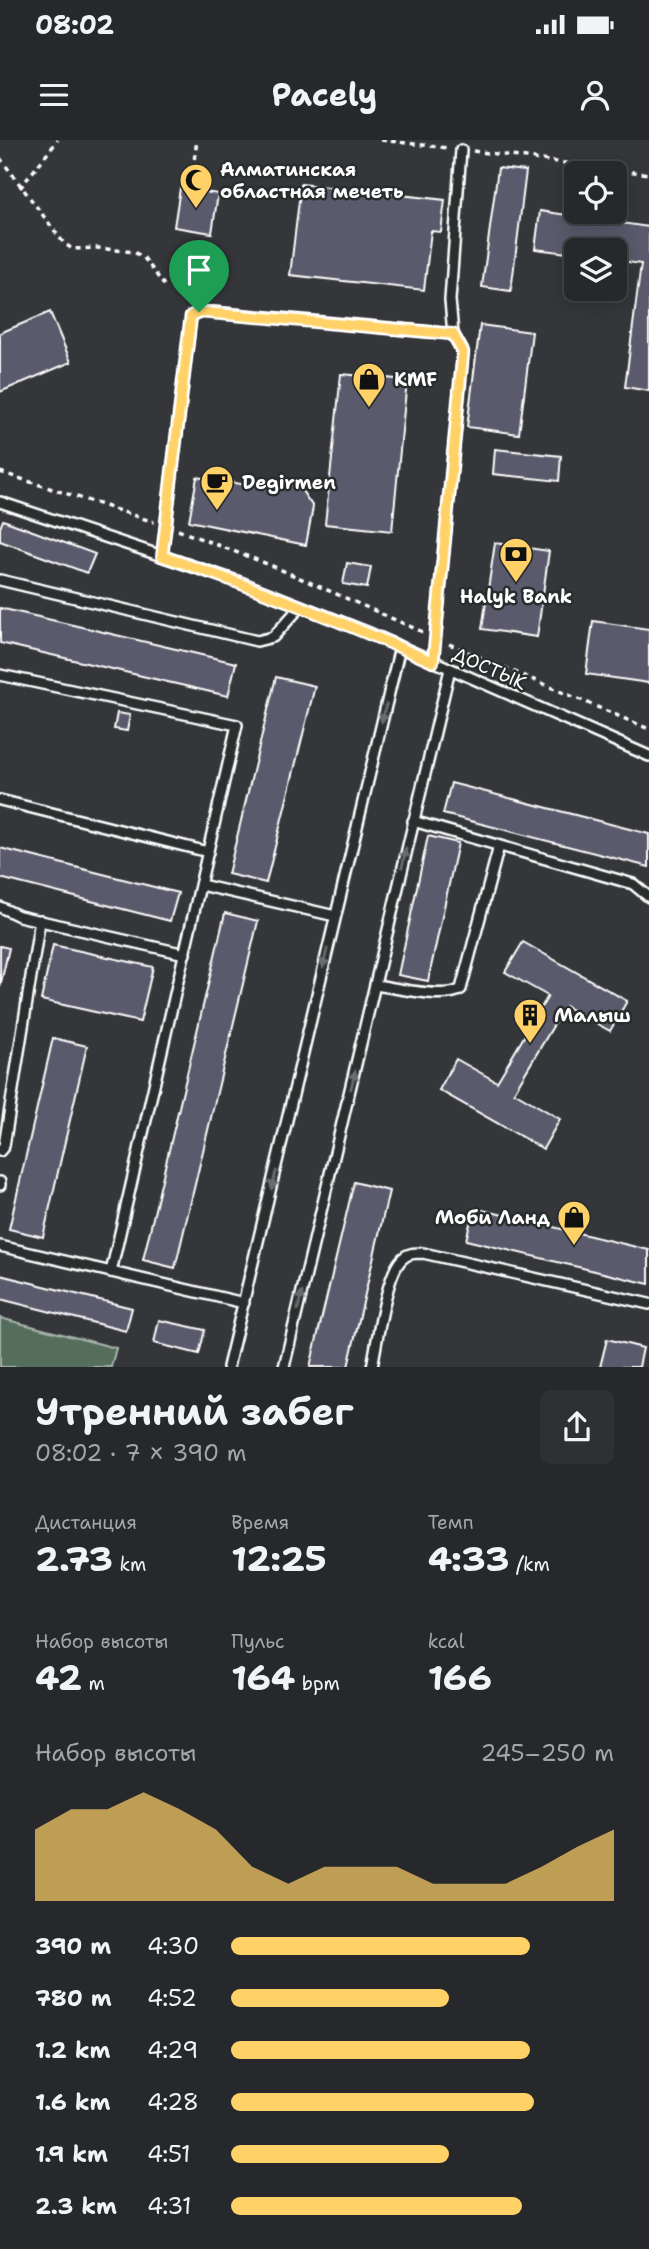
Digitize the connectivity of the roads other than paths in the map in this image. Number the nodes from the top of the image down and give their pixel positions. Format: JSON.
{"nodes":[{"id":1,"x":461,"y":150,"type":"road end"},
{"id":2,"x":453,"y":334,"type":"junction"},
{"id":3,"x":0,"y":502,"type":"edge"},
{"id":4,"x":162,"y":556,"type":"junction"},
{"id":5,"x":0,"y":580,"type":"edge"},
{"id":6,"x":301,"y":606,"type":"junction"},
{"id":7,"x":400,"y":647,"type":"junction"},
{"id":8,"x":433,"y":662,"type":"junction"},
{"id":9,"x":450,"y":669,"type":"junction"},
{"id":10,"x":0,"y":675,"type":"edge"},
{"id":11,"x":649,"y":756,"type":"edge"},
{"id":12,"x":0,"y":800,"type":"edge"},
{"id":13,"x":413,"y":821,"type":"junction"},
{"id":14,"x":499,"y":846,"type":"junction"},
{"id":15,"x":208,"y":852,"type":"junction"},
{"id":16,"x":201,"y":885,"type":"junction"},
{"id":17,"x":649,"y":897,"type":"edge"},
{"id":18,"x":0,"y":907,"type":"edge"},
{"id":19,"x":335,"y":916,"type":"junction"},
{"id":20,"x":40,"y":920,"type":"junction"},
{"id":21,"x":184,"y":954,"type":"junction"},
{"id":22,"x":376,"y":985,"type":"junction"},
{"id":23,"x":0,"y":1151,"type":"edge"},
{"id":24,"x":0,"y":1246,"type":"edge"},
{"id":25,"x":111,"y":1272,"type":"junction"},
{"id":26,"x":244,"y":1303,"type":"junction"},
{"id":27,"x":649,"y":1304,"type":"edge"},
{"id":28,"x":228,"y":1367,"type":"edge"},
{"id":29,"x":284,"y":1367,"type":"edge"},
{"id":30,"x":372,"y":1367,"type":"edge"}],
"edges":[{"from":1,"to":2,"type":"lane"},
{"from":2,"to":4,"type":"lane"},
{"from":2,"to":8,"type":"lane"},
{"from":3,"to":4,"type":"lane","name":"ДОСТЫК"},
{"from":4,"to":6,"type":"lane","name":"ДОСТЫК"},
{"from":5,"to":6,"type":"lane"},
{"from":6,"to":7,"type":"lane","name":"ДОСТЫК"},
{"from":7,"to":8,"type":"lane","name":"ДОСТЫК"},
{"from":7,"to":19,"type":"lane","one_way":true},
{"from":8,"to":9,"type":"lane","name":"ДОСТЫК"},
{"from":9,"to":11,"type":"lane","name":"ДОСТЫК"},
{"from":9,"to":13,"type":"lane"},
{"from":10,"to":15,"type":"lane"},
{"from":12,"to":15,"type":"lane"},
{"from":13,"to":14,"type":"lane"},
{"from":22,"to":13,"type":"lane","one_way":true},
{"from":14,"to":17,"type":"lane"},
{"from":14,"to":22,"type":"lane"},
{"from":15,"to":16,"type":"lane"},
{"from":16,"to":19,"type":"lane"},
{"from":16,"to":21,"type":"lane"},
{"from":18,"to":20,"type":"lane"},
{"from":19,"to":26,"type":"lane","one_way":true},
{"from":20,"to":21,"type":"lane"},
{"from":20,"to":23,"type":"lane"},
{"from":21,"to":25,"type":"lane"},
{"from":29,"to":22,"type":"lane","one_way":true},
{"from":24,"to":25,"type":"lane"},
{"from":25,"to":26,"type":"lane"},
{"from":26,"to":28,"type":"lane"},
{"from":27,"to":30,"type":"lane"}]}
